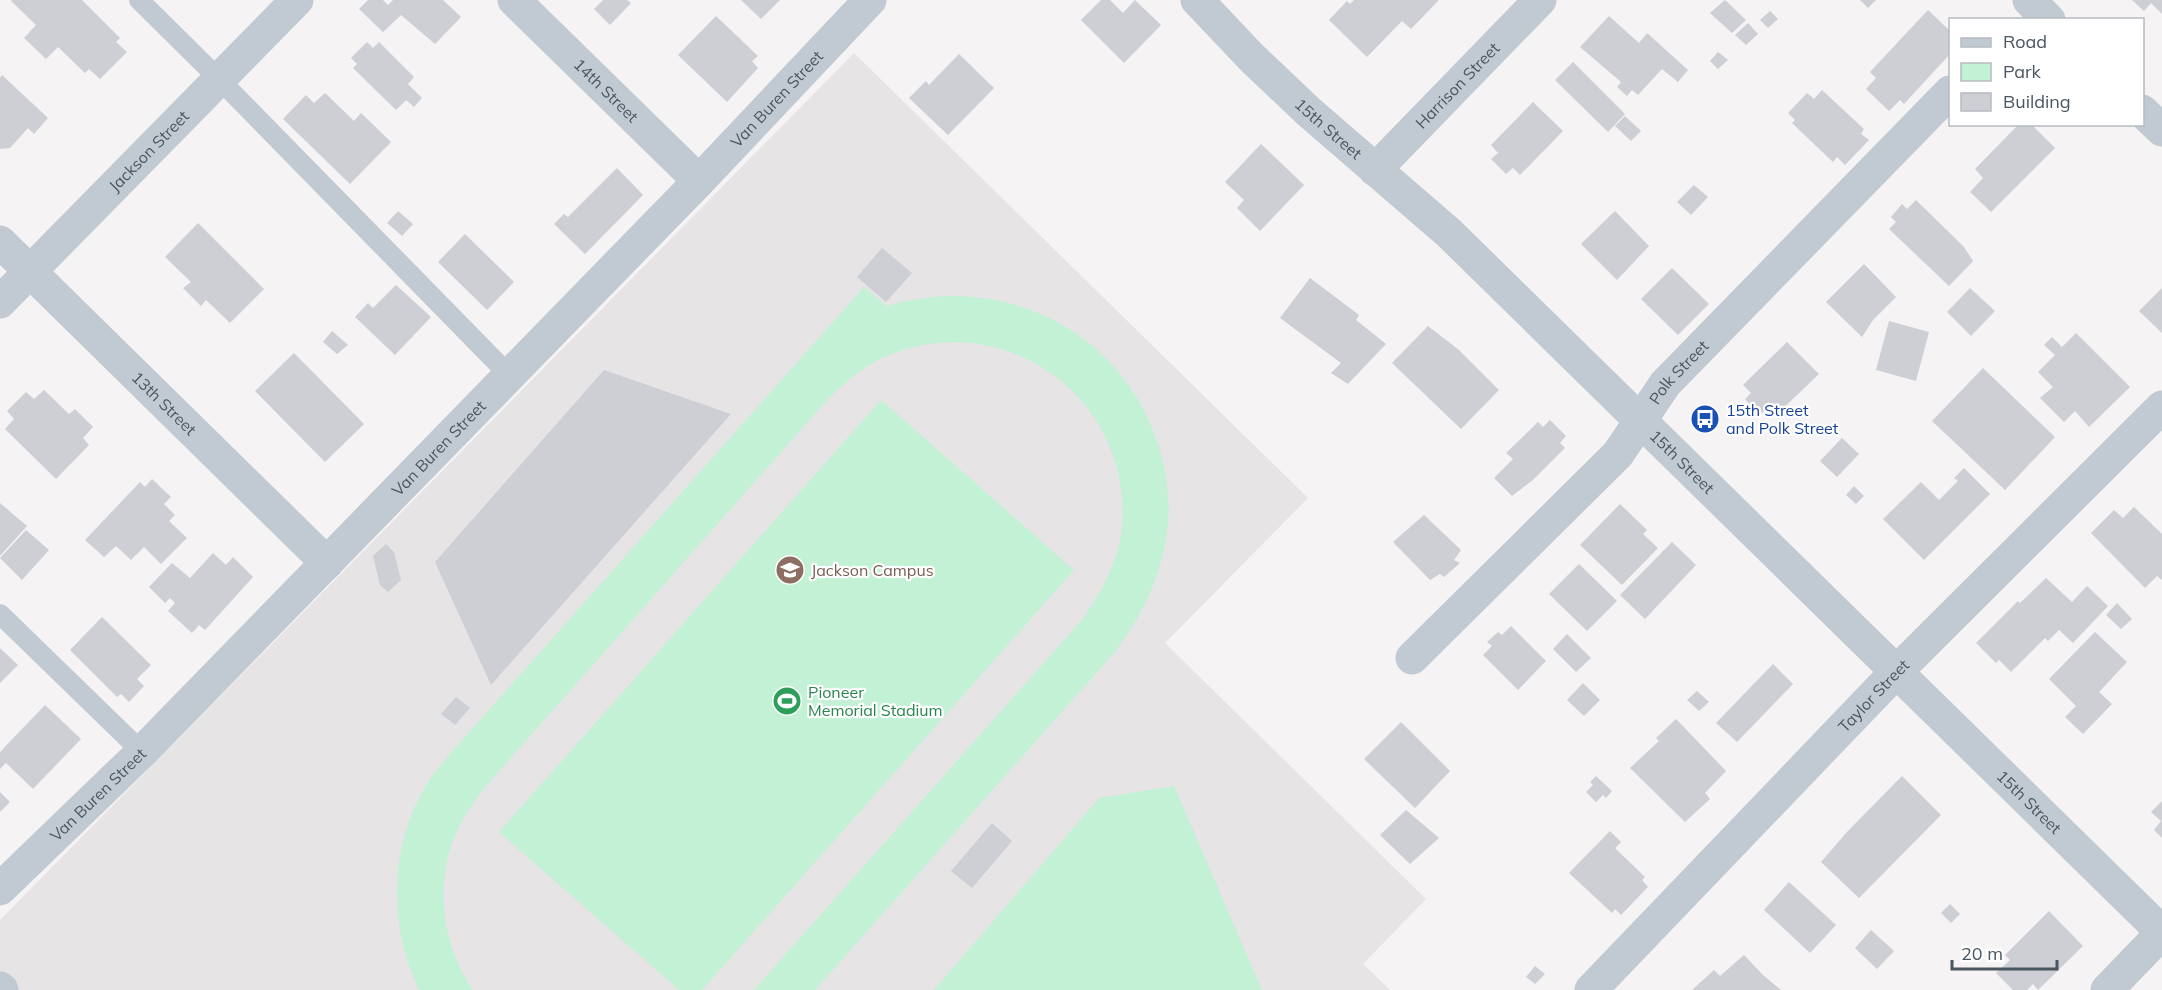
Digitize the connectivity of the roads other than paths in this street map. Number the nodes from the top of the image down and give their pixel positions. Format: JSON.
{"nodes":[{"id":1,"x":139,"y":0,"type":"edge"},
{"id":2,"x":297,"y":0,"type":"edge"},
{"id":3,"x":514,"y":0,"type":"edge"},
{"id":4,"x":870,"y":0,"type":"edge"},
{"id":5,"x":1197,"y":0,"type":"edge"},
{"id":6,"x":1540,"y":0,"type":"edge"},
{"id":7,"x":219,"y":79,"type":"junction"},
{"id":8,"x":1949,"y":93,"type":"edge"},
{"id":9,"x":2144,"y":113,"type":"edge"},
{"id":10,"x":2162,"y":130,"type":"edge"},
{"id":11,"x":1375,"y":170,"type":"junction"},
{"id":12,"x":699,"y":181,"type":"junction"},
{"id":13,"x":0,"y":242,"type":"edge"},
{"id":14,"x":30,"y":272,"type":"junction"},
{"id":15,"x":0,"y":302,"type":"edge"},
{"id":16,"x":510,"y":376,"type":"junction"},
{"id":17,"x":2162,"y":407,"type":"edge"},
{"id":18,"x":1640,"y":420,"type":"junction"},
{"id":19,"x":327,"y":563,"type":"junction"},
{"id":20,"x":0,"y":614,"type":"edge"},
{"id":21,"x":1412,"y":658,"type":"dead end"},
{"id":22,"x":1897,"y":671,"type":"junction"},
{"id":23,"x":142,"y":752,"type":"junction"},
{"id":24,"x":0,"y":889,"type":"edge"},
{"id":25,"x":2162,"y":933,"type":"edge"},
{"id":26,"x":1591,"y":990,"type":"edge"},
{"id":27,"x":2107,"y":990,"type":"edge"}],
"edges":[{"from":1,"to":7,"type":"lane"},
{"from":2,"to":7,"type":"street","name":"Jackson Street"},
{"from":3,"to":12,"type":"street","name":"14th Street"},
{"from":4,"to":12,"type":"street","name":"Van Buren Street"},
{"from":5,"to":11,"type":"street","name":"15th Street"},
{"from":6,"to":11,"type":"street","name":"Harrison Street"},
{"from":7,"to":14,"type":"street","name":"Jackson Street"},
{"from":7,"to":16,"type":"lane"},
{"from":8,"to":18,"type":"street","name":"Polk Street"},
{"from":9,"to":10,"type":"street"},
{"from":11,"to":18,"type":"street","name":"15th Street"},
{"from":12,"to":16,"type":"street","name":"Van Buren Street"},
{"from":13,"to":14,"type":"street","name":"13th Street"},
{"from":14,"to":15,"type":"street","name":"Jackson Street"},
{"from":14,"to":19,"type":"street","name":"13th Street"},
{"from":16,"to":19,"type":"street","name":"Van Buren Street"},
{"from":17,"to":22,"type":"street","name":"Taylor Street"},
{"from":18,"to":21,"type":"street","name":"Polk Street"},
{"from":18,"to":22,"type":"street","name":"15th Street"},
{"from":19,"to":23,"type":"street","name":"Van Buren Street"},
{"from":20,"to":23,"type":"lane"},
{"from":22,"to":25,"type":"street","name":"15th Street"},
{"from":22,"to":26,"type":"street","name":"Taylor Street"},
{"from":23,"to":24,"type":"street","name":"Van Buren Street"},
{"from":25,"to":27,"type":"street"}]}
